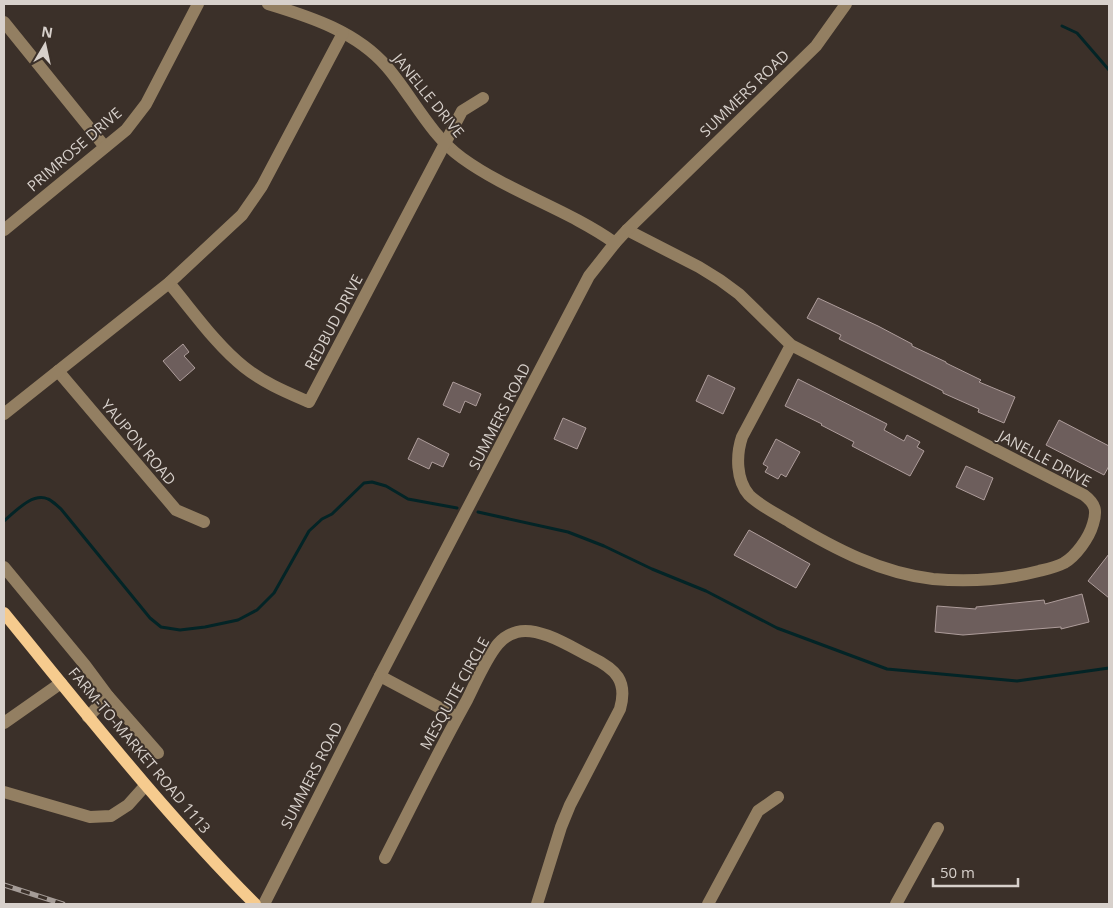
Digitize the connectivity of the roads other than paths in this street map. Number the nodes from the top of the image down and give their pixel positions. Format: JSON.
{"nodes":[{"id":1,"x":198,"y":4,"type":"edge"},
{"id":2,"x":268,"y":4,"type":"edge"},
{"id":3,"x":846,"y":4,"type":"edge"},
{"id":4,"x":4,"y":22,"type":"edge"},
{"id":5,"x":343,"y":33,"type":"junction"},
{"id":6,"x":483,"y":98,"type":"dead end"},
{"id":7,"x":446,"y":143,"type":"junction"},
{"id":8,"x":104,"y":148,"type":"junction"},
{"id":9,"x":4,"y":230,"type":"edge"},
{"id":10,"x":627,"y":230,"type":"junction"},
{"id":11,"x":615,"y":243,"type":"junction"},
{"id":12,"x":169,"y":282,"type":"junction"},
{"id":13,"x":791,"y":345,"type":"junction"},
{"id":14,"x":58,"y":371,"type":"junction"},
{"id":15,"x":4,"y":414,"type":"edge"},
{"id":16,"x":204,"y":522,"type":"dead end"},
{"id":17,"x":4,"y":567,"type":"edge"},
{"id":18,"x":4,"y":613,"type":"edge"},
{"id":19,"x":380,"y":676,"type":"junction"},
{"id":20,"x":61,"y":683,"type":"junction"},
{"id":21,"x":108,"y":696,"type":"junction"},
{"id":22,"x":88,"y":716,"type":"junction"},
{"id":23,"x":457,"y":717,"type":"junction"},
{"id":24,"x":4,"y":724,"type":"edge"},
{"id":25,"x":158,"y":754,"type":"dead end"},
{"id":26,"x":145,"y":786,"type":"junction"},
{"id":27,"x":4,"y":792,"type":"edge"},
{"id":28,"x":778,"y":797,"type":"dead end"},
{"id":29,"x":938,"y":828,"type":"dead end"},
{"id":30,"x":385,"y":858,"type":"dead end"},
{"id":31,"x":255,"y":904,"type":"edge"},
{"id":32,"x":264,"y":904,"type":"edge"},
{"id":33,"x":537,"y":904,"type":"edge"},
{"id":34,"x":708,"y":904,"type":"edge"},
{"id":35,"x":896,"y":904,"type":"edge"}],
"edges":[{"from":1,"to":8,"type":"street","name":"PRIMROSE DRIVE"},
{"from":2,"to":5,"type":"street","name":"JANELLE DRIVE"},
{"from":3,"to":10,"type":"street","name":"SUMMERS ROAD"},
{"from":4,"to":8,"type":"street"},
{"from":5,"to":7,"type":"street","name":"JANELLE DRIVE"},
{"from":5,"to":12,"type":"street"},
{"from":6,"to":7,"type":"street","name":"REDBUD DRIVE"},
{"from":7,"to":11,"type":"street","name":"JANELLE DRIVE"},
{"from":7,"to":12,"type":"street","name":"REDBUD DRIVE"},
{"from":8,"to":9,"type":"street","name":"PRIMROSE DRIVE"},
{"from":10,"to":11,"type":"street","name":"SUMMERS ROAD"},
{"from":10,"to":13,"type":"street","name":"JANELLE DRIVE"},
{"from":11,"to":19,"type":"street","name":"SUMMERS ROAD"},
{"from":12,"to":14,"type":"street"},
{"from":13,"to":13,"type":"street","name":"JANELLE DRIVE"},
{"from":14,"to":15,"type":"street"},
{"from":14,"to":16,"type":"street","name":"YAUPON ROAD"},
{"from":17,"to":21,"type":"street"},
{"from":18,"to":20,"type":"main road","name":"FARM-TO-MARKET ROAD 1113"},
{"from":19,"to":23,"type":"street"},
{"from":19,"to":32,"type":"street","name":"SUMMERS ROAD"},
{"from":20,"to":22,"type":"main road","name":"FARM-TO-MARKET ROAD 1113"},
{"from":20,"to":24,"type":"street"},
{"from":21,"to":22,"type":"street"},
{"from":21,"to":25,"type":"street"},
{"from":22,"to":26,"type":"main road","name":"FARM-TO-MARKET ROAD 1113"},
{"from":23,"to":30,"type":"street","name":"MESQUITE CIRCLE"},
{"from":23,"to":33,"type":"street","name":"MESQUITE CIRCLE"},
{"from":26,"to":27,"type":"street"},
{"from":26,"to":31,"type":"main road","name":"FARM-TO-MARKET ROAD 1113"},
{"from":28,"to":34,"type":"street"},
{"from":29,"to":35,"type":"street"}]}
